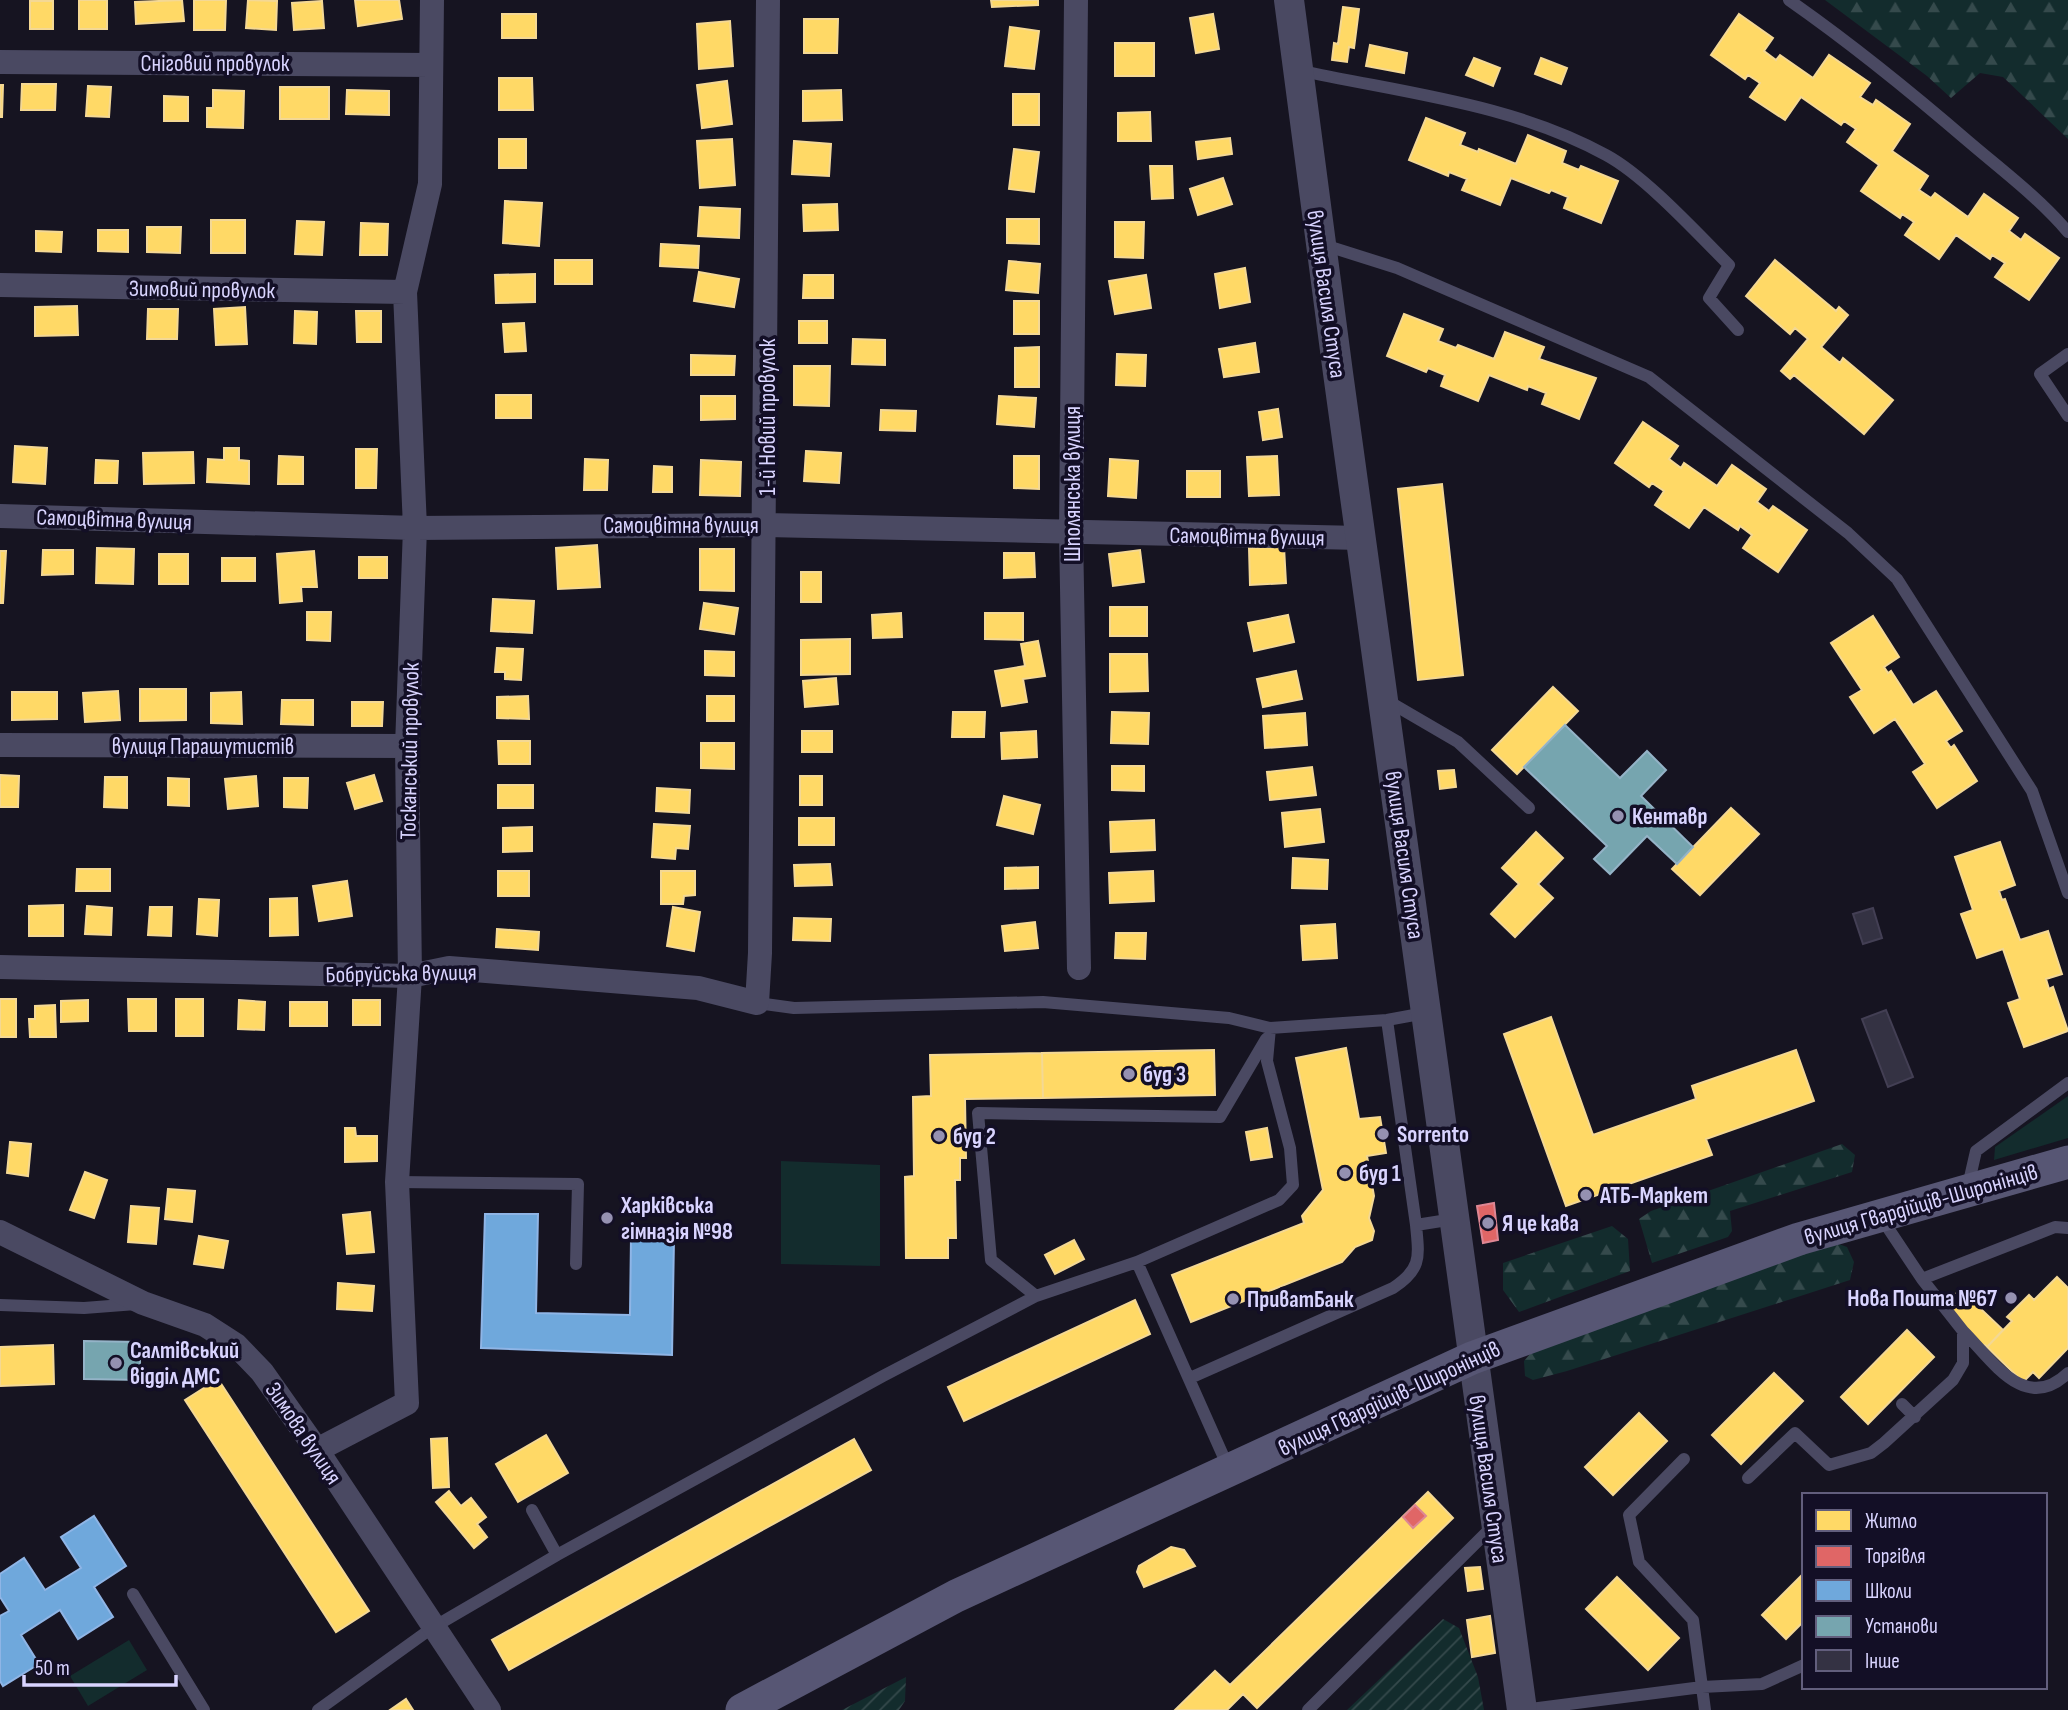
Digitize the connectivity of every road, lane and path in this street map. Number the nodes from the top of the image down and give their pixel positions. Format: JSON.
{"nodes":[{"id":1,"x":432,"y":0,"type":"edge"},
{"id":2,"x":768,"y":0,"type":"edge"},
{"id":3,"x":1076,"y":0,"type":"edge"},
{"id":4,"x":1289,"y":0,"type":"edge"},
{"id":5,"x":1789,"y":0,"type":"edge"},
{"id":6,"x":0,"y":62,"type":"edge"},
{"id":7,"x":430,"y":65,"type":"junction"},
{"id":8,"x":1298,"y":70,"type":"junction"},
{"id":9,"x":2068,"y":232,"type":"edge"},
{"id":10,"x":1321,"y":243,"type":"junction"},
{"id":11,"x":0,"y":285,"type":"edge"},
{"id":12,"x":405,"y":292,"type":"junction"},
{"id":13,"x":1738,"y":330,"type":"dead end"},
{"id":14,"x":2068,"y":354,"type":"edge"},
{"id":15,"x":2068,"y":415,"type":"edge"},
{"id":16,"x":0,"y":516,"type":"edge"},
{"id":17,"x":766,"y":525,"type":"junction"},
{"id":18,"x":415,"y":528,"type":"junction"},
{"id":19,"x":1071,"y":533,"type":"junction"},
{"id":20,"x":1361,"y":538,"type":"junction"},
{"id":21,"x":1383,"y":698,"type":"junction"},
{"id":22,"x":0,"y":745,"type":"edge"},
{"id":23,"x":407,"y":746,"type":"junction"},
{"id":24,"x":1529,"y":808,"type":"dead end"},
{"id":25,"x":2068,"y":893,"type":"edge"},
{"id":26,"x":0,"y":967,"type":"edge"},
{"id":27,"x":1079,"y":968,"type":"dead end"},
{"id":28,"x":410,"y":976,"type":"junction"},
{"id":29,"x":757,"y":1003,"type":"junction"},
{"id":30,"x":1428,"y":1013,"type":"junction"},
{"id":31,"x":1387,"y":1020,"type":"junction"},
{"id":32,"x":1269,"y":1032,"type":"junction"},
{"id":33,"x":2068,"y":1083,"type":"edge"},
{"id":34,"x":2068,"y":1163,"type":"edge"},
{"id":35,"x":397,"y":1182,"type":"junction"},
{"id":36,"x":1967,"y":1191,"type":"junction"},
{"id":37,"x":1880,"y":1216,"type":"junction"},
{"id":38,"x":1455,"y":1219,"type":"junction"},
{"id":39,"x":1416,"y":1225,"type":"junction"},
{"id":40,"x":2068,"y":1228,"type":"edge"},
{"id":41,"x":0,"y":1232,"type":"edge"},
{"id":42,"x":1137,"y":1262,"type":"junction"},
{"id":43,"x":576,"y":1264,"type":"dead end"},
{"id":44,"x":1922,"y":1279,"type":"junction"},
{"id":45,"x":1035,"y":1296,"type":"junction"},
{"id":46,"x":143,"y":1303,"type":"junction"},
{"id":47,"x":0,"y":1305,"type":"edge"},
{"id":48,"x":1963,"y":1331,"type":"junction"},
{"id":49,"x":1472,"y":1357,"type":"junction"},
{"id":50,"x":2068,"y":1373,"type":"edge"},
{"id":51,"x":1190,"y":1378,"type":"junction"},
{"id":52,"x":1902,"y":1404,"type":"dead end"},
{"id":53,"x":1915,"y":1417,"type":"junction"},
{"id":54,"x":317,"y":1450,"type":"junction"},
{"id":55,"x":1684,"y":1459,"type":"dead end"},
{"id":56,"x":1230,"y":1472,"type":"junction"},
{"id":57,"x":1748,"y":1478,"type":"dead end"},
{"id":58,"x":531,"y":1510,"type":"dead end"},
{"id":59,"x":1496,"y":1524,"type":"junction"},
{"id":60,"x":557,"y":1555,"type":"junction"},
{"id":61,"x":133,"y":1594,"type":"dead end"},
{"id":62,"x":432,"y":1628,"type":"junction"},
{"id":63,"x":1802,"y":1666,"type":"edge"},
{"id":64,"x":1702,"y":1687,"type":"junction"},
{"id":65,"x":204,"y":1710,"type":"edge"},
{"id":66,"x":318,"y":1710,"type":"edge"},
{"id":67,"x":489,"y":1710,"type":"edge"},
{"id":68,"x":742,"y":1710,"type":"edge"},
{"id":69,"x":1308,"y":1710,"type":"edge"},
{"id":70,"x":1522,"y":1710,"type":"edge"},
{"id":71,"x":1705,"y":1710,"type":"edge"}],
"edges":[{"from":1,"to":7,"type":"street","name":"Тосканський провулок"},
{"from":2,"to":17,"type":"street","name":"1-й Новий провулок"},
{"from":3,"to":19,"type":"street","name":"Шполянська вулиця"},
{"from":4,"to":8,"type":"street","name":"вулиця Василя Стуса"},
{"from":5,"to":9,"type":"lane"},
{"from":6,"to":7,"type":"street","name":"Сніговий провулок"},
{"from":7,"to":12,"type":"street","name":"Тосканський провулок"},
{"from":8,"to":10,"type":"street","name":"вулиця Василя Стуса"},
{"from":8,"to":13,"type":"lane"},
{"from":10,"to":20,"type":"street","name":"вулиця Василя Стуса"},
{"from":10,"to":25,"type":"lane"},
{"from":11,"to":12,"type":"street","name":"Зимовий провулок"},
{"from":12,"to":18,"type":"street","name":"Тосканський провулок"},
{"from":14,"to":15,"type":"lane"},
{"from":16,"to":18,"type":"street","name":"Самоцвітна вулиця"},
{"from":17,"to":18,"type":"street","name":"Самоцвітна вулиця"},
{"from":17,"to":19,"type":"street","name":"Самоцвітна вулиця"},
{"from":17,"to":29,"type":"street","name":"1-й Новий провулок"},
{"from":18,"to":23,"type":"street","name":"Тосканський провулок"},
{"from":19,"to":20,"type":"street","name":"Самоцвітна вулиця"},
{"from":19,"to":27,"type":"street","name":"Шполянська вулиця"},
{"from":20,"to":21,"type":"street","name":"вулиця Василя Стуса"},
{"from":21,"to":24,"type":"lane"},
{"from":21,"to":30,"type":"street","name":"вулиця Василя Стуса"},
{"from":22,"to":23,"type":"street","name":"вулиця Парашутистів"},
{"from":23,"to":28,"type":"street","name":"Тосканський провулок"},
{"from":26,"to":28,"type":"street","name":"Бобруйська вулиця"},
{"from":28,"to":29,"type":"street","name":"Бобруйська вулиця"},
{"from":28,"to":35,"type":"street","name":"Тосканський провулок"},
{"from":29,"to":32,"type":"lane"},
{"from":30,"to":31,"type":"lane"},
{"from":30,"to":38,"type":"street","name":"вулиця Василя Стуса"},
{"from":31,"to":32,"type":"lane"},
{"from":31,"to":39,"type":"lane"},
{"from":32,"to":42,"type":"lane"},
{"from":32,"to":45,"type":"lane"},
{"from":33,"to":36,"type":"lane"},
{"from":34,"to":36,"type":"main road","name":"вулиця Гвардійців-Широнінців"},
{"from":35,"to":43,"type":"lane"},
{"from":35,"to":54,"type":"street","name":"Тосканський провулок"},
{"from":36,"to":37,"type":"main road","name":"вулиця Гвардійців-Широнінців"},
{"from":37,"to":44,"type":"lane"},
{"from":37,"to":49,"type":"main road","name":"вулиця Гвардійців-Широнінців"},
{"from":38,"to":39,"type":"lane"},
{"from":38,"to":49,"type":"street","name":"вулиця Василя Стуса"},
{"from":39,"to":51,"type":"lane"},
{"from":40,"to":44,"type":"lane"},
{"from":41,"to":46,"type":"street","name":"Зимова вулиця"},
{"from":42,"to":45,"type":"lane"},
{"from":42,"to":51,"type":"lane"},
{"from":44,"to":48,"type":"lane"},
{"from":45,"to":60,"type":"lane"},
{"from":46,"to":47,"type":"lane"},
{"from":46,"to":54,"type":"street","name":"Зимова вулиця"},
{"from":48,"to":50,"type":"lane"},
{"from":48,"to":53,"type":"lane"},
{"from":49,"to":56,"type":"main road","name":"вулиця Гвардійців-Широнінців"},
{"from":49,"to":59,"type":"street","name":"вулиця Василя Стуса"},
{"from":51,"to":56,"type":"lane"},
{"from":52,"to":53,"type":"lane"},
{"from":53,"to":57,"type":"lane"},
{"from":54,"to":62,"type":"street","name":"Зимова вулиця"},
{"from":55,"to":64,"type":"lane"},
{"from":56,"to":68,"type":"main road","name":"вулиця Гвардійців-Широнінців"},
{"from":58,"to":60,"type":"lane"},
{"from":59,"to":69,"type":"lane"},
{"from":59,"to":70,"type":"street","name":"вулиця Василя Стуса"},
{"from":60,"to":62,"type":"lane"},
{"from":61,"to":65,"type":"lane"},
{"from":62,"to":66,"type":"lane"},
{"from":62,"to":67,"type":"street","name":"Зимова вулиця"},
{"from":63,"to":64,"type":"lane"},
{"from":64,"to":70,"type":"lane"},
{"from":64,"to":71,"type":"lane"}]}
